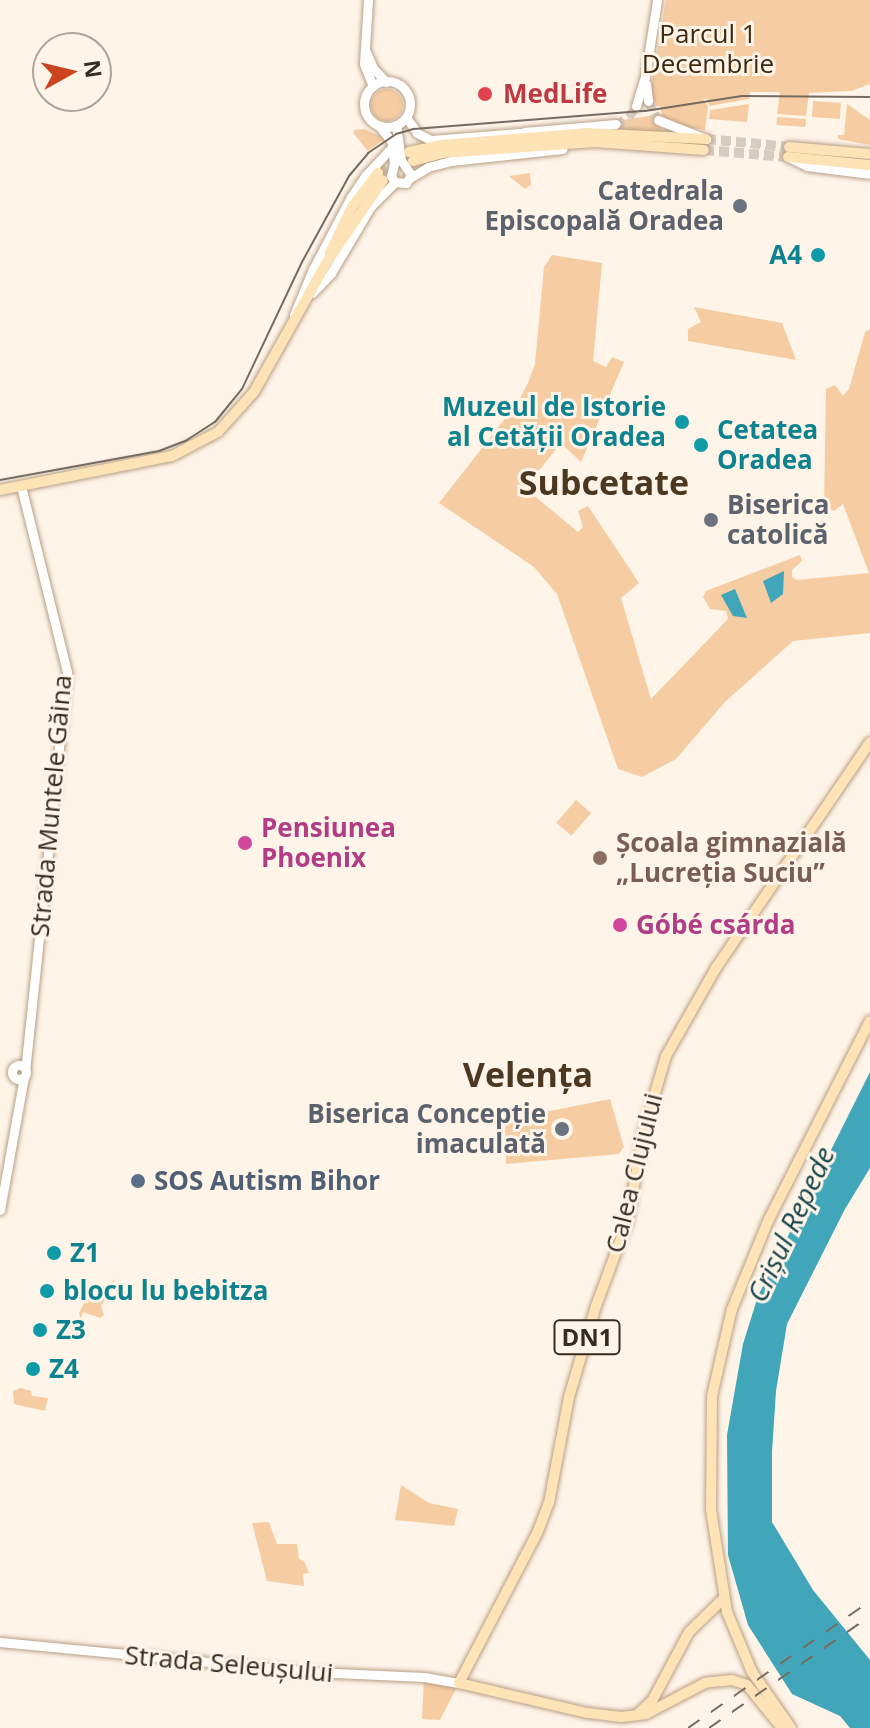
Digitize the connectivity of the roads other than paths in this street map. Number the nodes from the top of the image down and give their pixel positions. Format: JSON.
{"nodes":[{"id":1,"x":368,"y":0,"type":"edge"},
{"id":2,"x":657,"y":0,"type":"edge"},
{"id":3,"x":364,"y":45,"type":"junction"},
{"id":4,"x":645,"y":77,"type":"junction"},
{"id":5,"x":386,"y":82,"type":"junction"},
{"id":6,"x":373,"y":86,"type":"junction"},
{"id":7,"x":648,"y":101,"type":"tunnel mouth"},
{"id":8,"x":636,"y":106,"type":"tunnel mouth"},
{"id":9,"x":406,"y":117,"type":"junction"},
{"id":10,"x":658,"y":120,"type":"tunnel mouth"},
{"id":11,"x":616,"y":124,"type":"tunnel mouth"},
{"id":12,"x":396,"y":125,"type":"junction"},
{"id":13,"x":379,"y":126,"type":"junction"},
{"id":14,"x":525,"y":135,"type":"junction"},
{"id":15,"x":602,"y":139,"type":"junction"},
{"id":16,"x":705,"y":144,"type":"junction"},
{"id":17,"x":392,"y":147,"type":"junction"},
{"id":18,"x":788,"y":152,"type":"junction"},
{"id":19,"x":870,"y":154,"type":"edge"},
{"id":20,"x":870,"y":165,"type":"edge"},
{"id":21,"x":870,"y":174,"type":"edge"},
{"id":22,"x":380,"y":176,"type":"tunnel mouth"},
{"id":23,"x":410,"y":178,"type":"junction"},
{"id":24,"x":395,"y":182,"type":"junction"},
{"id":25,"x":306,"y":298,"type":"junction"},
{"id":26,"x":293,"y":322,"type":"junction"},
{"id":27,"x":21,"y":486,"type":"junction"},
{"id":28,"x":0,"y":490,"type":"edge"},
{"id":29,"x":870,"y":742,"type":"edge"},
{"id":30,"x":870,"y":1021,"type":"edge"},
{"id":31,"x":0,"y":1210,"type":"edge"},
{"id":32,"x":724,"y":1598,"type":"junction"},
{"id":33,"x":0,"y":1642,"type":"edge"},
{"id":34,"x":459,"y":1683,"type":"junction"},
{"id":35,"x":638,"y":1715,"type":"junction"},
{"id":36,"x":781,"y":1725,"type":"edge"},
{"id":37,"x":791,"y":1728,"type":"edge"}],
"edges":[{"from":1,"to":3,"type":"main road"},
{"from":2,"to":4,"type":"main road"},
{"from":3,"to":5,"type":"main road"},
{"from":3,"to":6,"type":"main road"},
{"from":4,"to":7,"type":"main road"},
{"from":4,"to":8,"type":"main road"},
{"from":5,"to":6,"type":"main road"},
{"from":5,"to":9,"type":"main road"},
{"from":6,"to":13,"type":"main road"},
{"from":9,"to":12,"type":"main road"},
{"from":9,"to":14,"type":"main road"},
{"from":10,"to":16,"type":"main road"},
{"from":11,"to":14,"type":"main road"},
{"from":12,"to":13,"type":"main road"},
{"from":12,"to":23,"type":"main road"},
{"from":13,"to":17,"type":"main road"},
{"from":14,"to":15,"type":"main road"},
{"from":14,"to":15,"type":"main road"},
{"from":15,"to":16,"type":"main road"},
{"from":15,"to":16,"type":"main road"},
{"from":15,"to":23,"type":"main road"},
{"from":17,"to":24,"type":"main road"},
{"from":17,"to":26,"type":"main road"},
{"from":18,"to":19,"type":"main road"},
{"from":18,"to":20,"type":"main road"},
{"from":18,"to":21,"type":"main road"},
{"from":22,"to":25,"type":"main road"},
{"from":23,"to":24,"type":"main road"},
{"from":24,"to":25,"type":"main road"},
{"from":25,"to":26,"type":"main road"},
{"from":26,"to":27,"type":"main road"},
{"from":27,"to":28,"type":"main road"},
{"from":27,"to":31,"type":"main road","name":"Strada Muntele Găina"},
{"from":29,"to":34,"type":"main road","name":"Calea Clujului","number":"DN1"},
{"from":30,"to":32,"type":"main road"},
{"from":32,"to":35,"type":"main road"},
{"from":32,"to":37,"type":"main road"},
{"from":33,"to":34,"type":"main road","name":"Strada Seleușului"},
{"from":34,"to":35,"type":"main road"},
{"from":35,"to":36,"type":"main road"}]}
